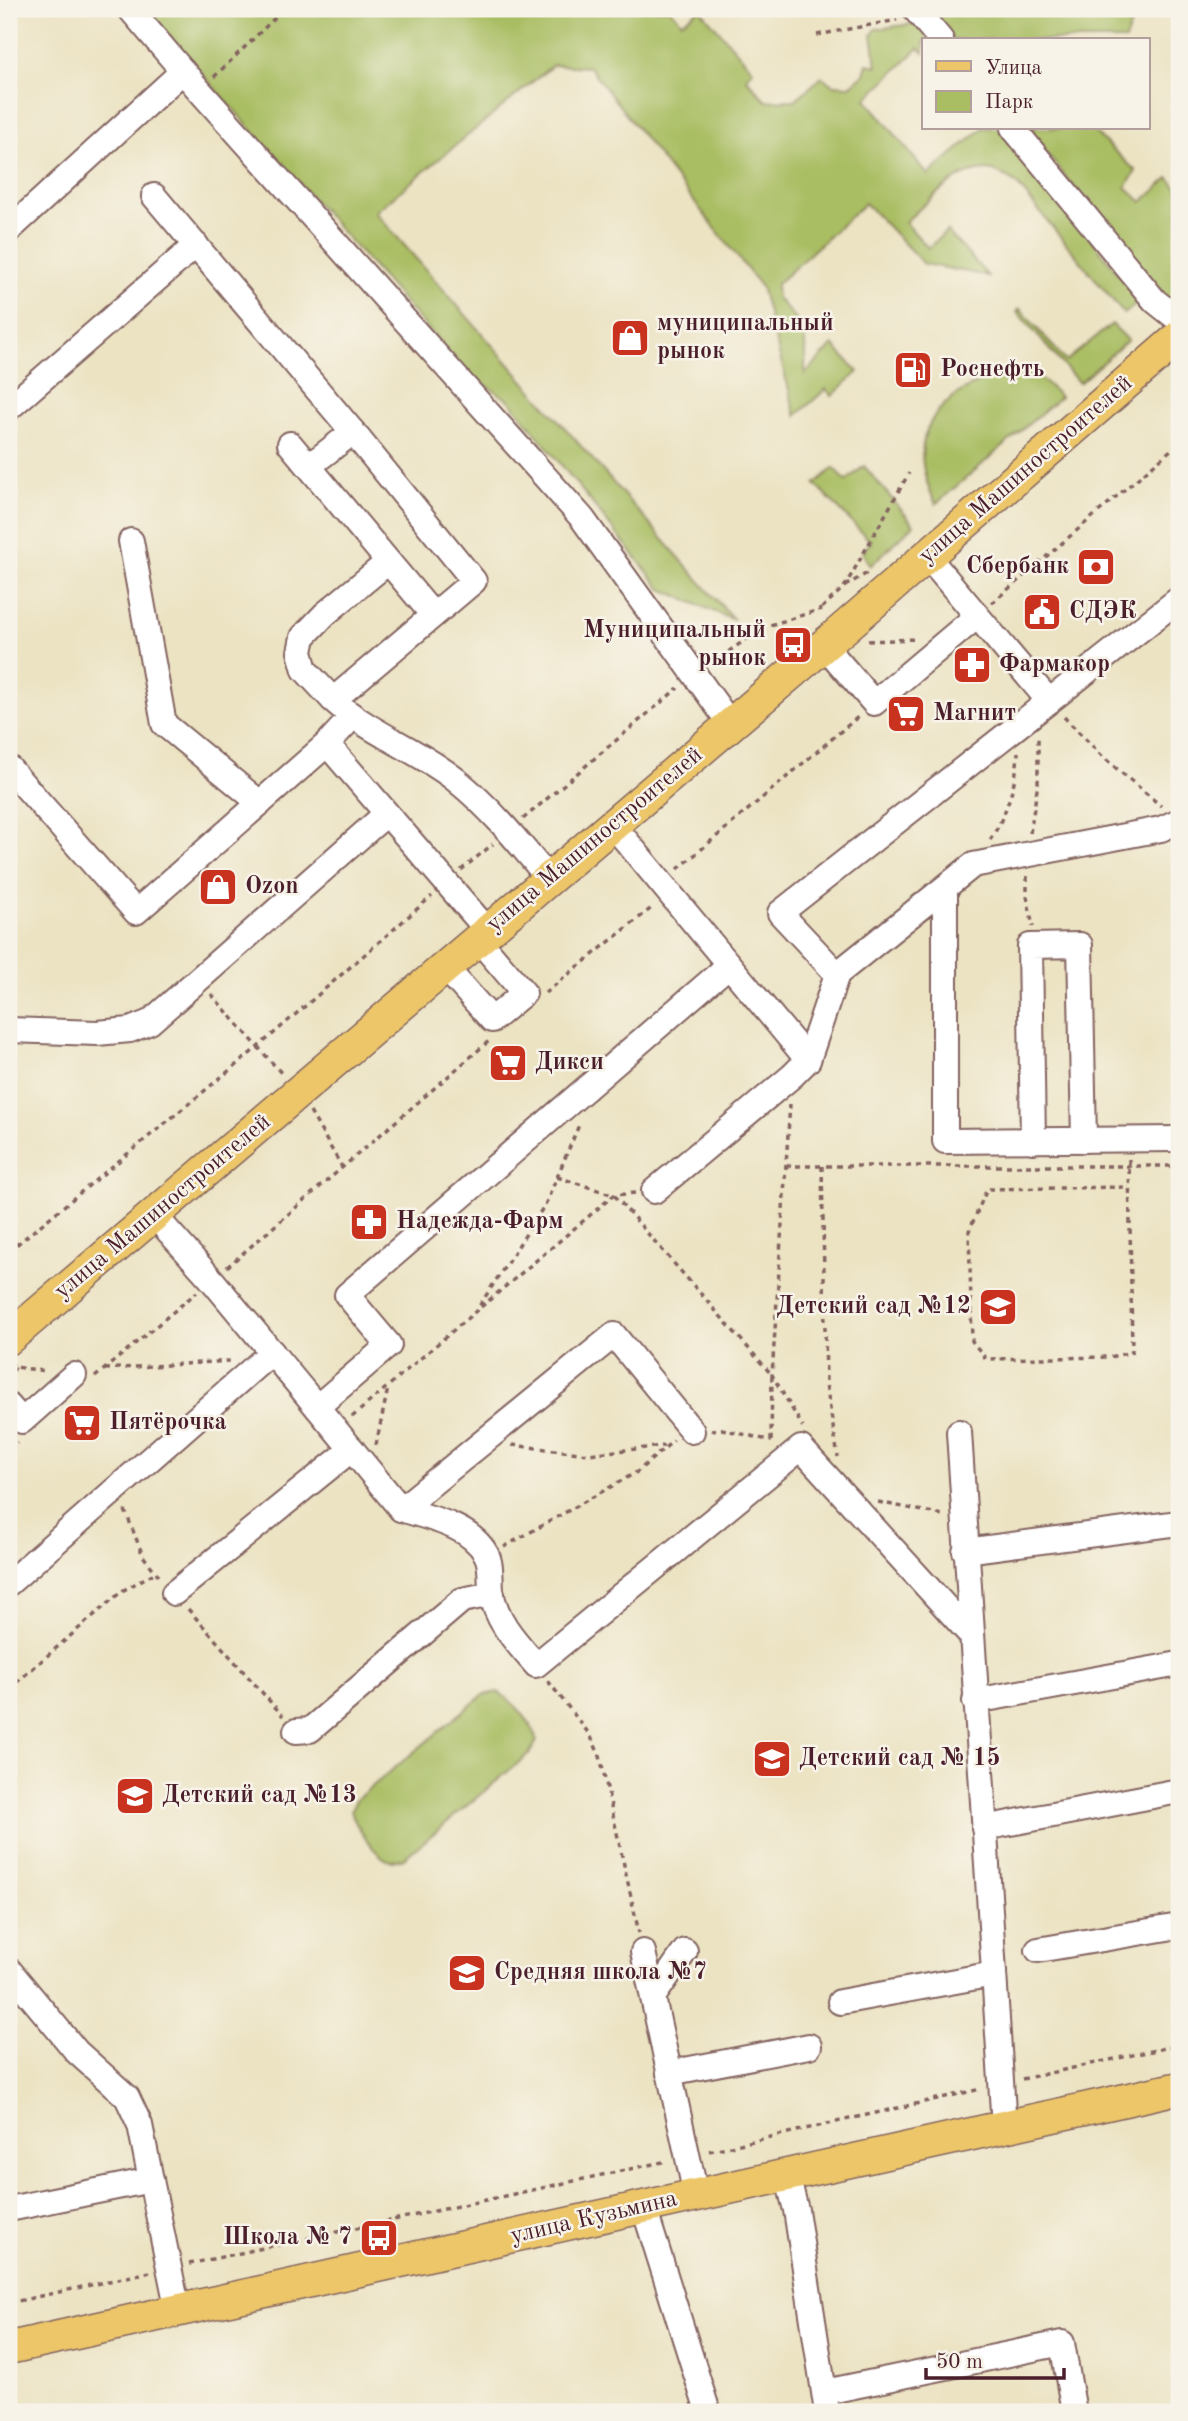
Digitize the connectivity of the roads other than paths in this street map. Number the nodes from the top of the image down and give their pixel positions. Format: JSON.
{"nodes":[{"id":1,"x":130,"y":9,"type":"edge"},
{"id":2,"x":907,"y":14,"type":"edge"},
{"id":3,"x":938,"y":38,"type":"edge"},
{"id":4,"x":183,"y":71,"type":"junction"},
{"id":5,"x":1015,"y":130,"type":"edge"},
{"id":6,"x":154,"y":196,"type":"dead end"},
{"id":7,"x":9,"y":230,"type":"edge"},
{"id":8,"x":196,"y":245,"type":"junction"},
{"id":9,"x":1179,"y":320,"type":"edge"},
{"id":10,"x":1179,"y":337,"type":"edge"},
{"id":11,"x":9,"y":408,"type":"edge"},
{"id":12,"x":353,"y":432,"type":"junction"},
{"id":13,"x":290,"y":444,"type":"dead end"},
{"id":14,"x":309,"y":467,"type":"junction"},
{"id":15,"x":131,"y":541,"type":"dead end"},
{"id":16,"x":927,"y":556,"type":"junction"},
{"id":17,"x":388,"y":562,"type":"junction"},
{"id":18,"x":1179,"y":599,"type":"edge"},
{"id":19,"x":433,"y":615,"type":"junction"},
{"id":20,"x":977,"y":616,"type":"junction"},
{"id":21,"x":829,"y":628,"type":"junction"},
{"id":22,"x":333,"y":699,"type":"junction"},
{"id":23,"x":1044,"y":706,"type":"junction"},
{"id":24,"x":352,"y":717,"type":"junction"},
{"id":25,"x":731,"y":725,"type":"junction"},
{"id":26,"x":327,"y":744,"type":"junction"},
{"id":27,"x":9,"y":768,"type":"edge"},
{"id":28,"x":260,"y":803,"type":"junction"},
{"id":29,"x":386,"y":814,"type":"junction"},
{"id":30,"x":1179,"y":821,"type":"edge"},
{"id":31,"x":613,"y":825,"type":"junction"},
{"id":32,"x":549,"y":879,"type":"junction"},
{"id":33,"x":944,"y":889,"type":"junction"},
{"id":34,"x":483,"y":935,"type":"junction"},
{"id":35,"x":729,"y":965,"type":"junction"},
{"id":36,"x":445,"y":967,"type":"junction"},
{"id":37,"x":837,"y":974,"type":"junction"},
{"id":38,"x":9,"y":1030,"type":"edge"},
{"id":39,"x":800,"y":1068,"type":"junction"},
{"id":40,"x":1179,"y":1139,"type":"edge"},
{"id":41,"x":1084,"y":1140,"type":"junction"},
{"id":42,"x":1033,"y":1141,"type":"junction"},
{"id":43,"x":654,"y":1191,"type":"road end"},
{"id":44,"x":154,"y":1215,"type":"junction"},
{"id":45,"x":12,"y":1353,"type":"edge"},
{"id":46,"x":266,"y":1357,"type":"junction"},
{"id":47,"x":84,"y":1376,"type":"road end"},
{"id":48,"x":9,"y":1406,"type":"edge"},
{"id":49,"x":317,"y":1407,"type":"junction"},
{"id":50,"x":692,"y":1431,"type":"road end"},
{"id":51,"x":959,"y":1432,"type":"dead end"},
{"id":52,"x":344,"y":1440,"type":"junction"},
{"id":53,"x":401,"y":1509,"type":"junction"},
{"id":54,"x":1179,"y":1523,"type":"edge"},
{"id":55,"x":965,"y":1551,"type":"junction"},
{"id":56,"x":9,"y":1583,"type":"edge"},
{"id":57,"x":174,"y":1593,"type":"road end"},
{"id":58,"x":492,"y":1594,"type":"junction"},
{"id":59,"x":971,"y":1635,"type":"junction"},
{"id":60,"x":1179,"y":1664,"type":"edge"},
{"id":61,"x":975,"y":1701,"type":"junction"},
{"id":62,"x":296,"y":1731,"type":"road end"},
{"id":63,"x":1179,"y":1791,"type":"edge"},
{"id":64,"x":984,"y":1828,"type":"junction"},
{"id":65,"x":1179,"y":1926,"type":"edge"},
{"id":66,"x":1038,"y":1950,"type":"dead end"},
{"id":67,"x":685,"y":1951,"type":"dead end"},
{"id":68,"x":643,"y":1952,"type":"road end"},
{"id":69,"x":9,"y":1970,"type":"edge"},
{"id":70,"x":994,"y":1974,"type":"junction"},
{"id":71,"x":653,"y":1997,"type":"junction"},
{"id":72,"x":841,"y":2002,"type":"dead end"},
{"id":73,"x":809,"y":2046,"type":"dead end"},
{"id":74,"x":669,"y":2073,"type":"junction"},
{"id":75,"x":1179,"y":2088,"type":"edge"},
{"id":76,"x":1004,"y":2127,"type":"junction"},
{"id":77,"x":788,"y":2175,"type":"junction"},
{"id":78,"x":151,"y":2180,"type":"junction"},
{"id":79,"x":696,"y":2194,"type":"junction"},
{"id":80,"x":645,"y":2208,"type":"junction"},
{"id":81,"x":9,"y":2209,"type":"edge"},
{"id":82,"x":178,"y":2311,"type":"junction"},
{"id":83,"x":9,"y":2348,"type":"edge"},
{"id":84,"x":826,"y":2402,"type":"edge"},
{"id":85,"x":708,"y":2412,"type":"edge"},
{"id":86,"x":1074,"y":2412,"type":"edge"}],
"edges":[{"from":1,"to":4,"type":"street"},
{"from":2,"to":3,"type":"street"},
{"from":4,"to":7,"type":"street"},
{"from":4,"to":25,"type":"street"},
{"from":5,"to":9,"type":"street"},
{"from":6,"to":8,"type":"street"},
{"from":8,"to":11,"type":"street"},
{"from":8,"to":12,"type":"street"},
{"from":10,"to":16,"type":"main road","name":"улица Машиностроителей"},
{"from":12,"to":14,"type":"street"},
{"from":12,"to":19,"type":"street"},
{"from":13,"to":14,"type":"street"},
{"from":14,"to":17,"type":"street"},
{"from":15,"to":28,"type":"street"},
{"from":16,"to":20,"type":"street"},
{"from":16,"to":21,"type":"main road","name":"улица Машиностроителей"},
{"from":17,"to":19,"type":"street"},
{"from":17,"to":22,"type":"street"},
{"from":18,"to":23,"type":"street"},
{"from":19,"to":22,"type":"street"},
{"from":20,"to":21,"type":"street"},
{"from":20,"to":23,"type":"street"},
{"from":21,"to":25,"type":"main road","name":"улица Машиностроителей"},
{"from":22,"to":24,"type":"street"},
{"from":23,"to":37,"type":"street"},
{"from":24,"to":26,"type":"street"},
{"from":24,"to":32,"type":"street"},
{"from":25,"to":31,"type":"main road","name":"улица Машиностроителей"},
{"from":26,"to":28,"type":"street"},
{"from":26,"to":29,"type":"street"},
{"from":27,"to":28,"type":"street"},
{"from":29,"to":34,"type":"street"},
{"from":29,"to":38,"type":"street"},
{"from":30,"to":33,"type":"street"},
{"from":31,"to":32,"type":"main road","name":"улица Машиностроителей"},
{"from":31,"to":35,"type":"street"},
{"from":32,"to":34,"type":"main road","name":"улица Машиностроителей"},
{"from":33,"to":37,"type":"street"},
{"from":33,"to":42,"type":"street"},
{"from":34,"to":36,"type":"main road","name":"улица Машиностроителей"},
{"from":34,"to":36,"type":"street"},
{"from":35,"to":39,"type":"street"},
{"from":35,"to":49,"type":"street"},
{"from":36,"to":44,"type":"main road","name":"улица Машиностроителей"},
{"from":37,"to":39,"type":"street"},
{"from":39,"to":43,"type":"street"},
{"from":40,"to":41,"type":"street"},
{"from":41,"to":42,"type":"street"},
{"from":41,"to":42,"type":"street"},
{"from":44,"to":45,"type":"main road","name":"улица Машиностроителей"},
{"from":44,"to":46,"type":"street"},
{"from":46,"to":49,"type":"street"},
{"from":46,"to":56,"type":"street"},
{"from":47,"to":48,"type":"street"},
{"from":49,"to":52,"type":"street"},
{"from":50,"to":53,"type":"street"},
{"from":51,"to":55,"type":"street"},
{"from":52,"to":53,"type":"street"},
{"from":52,"to":57,"type":"street"},
{"from":53,"to":58,"type":"street"},
{"from":54,"to":55,"type":"street"},
{"from":55,"to":59,"type":"street"},
{"from":58,"to":59,"type":"street"},
{"from":58,"to":62,"type":"street"},
{"from":59,"to":61,"type":"street"},
{"from":60,"to":61,"type":"street"},
{"from":61,"to":64,"type":"street"},
{"from":63,"to":64,"type":"street"},
{"from":64,"to":70,"type":"street"},
{"from":65,"to":66,"type":"street"},
{"from":67,"to":71,"type":"street"},
{"from":68,"to":71,"type":"street"},
{"from":69,"to":78,"type":"street"},
{"from":70,"to":72,"type":"street"},
{"from":70,"to":76,"type":"street"},
{"from":71,"to":74,"type":"street"},
{"from":73,"to":74,"type":"street"},
{"from":74,"to":79,"type":"street"},
{"from":75,"to":76,"type":"main road","name":"улица Кузьмина"},
{"from":76,"to":77,"type":"main road","name":"улица Кузьмина"},
{"from":77,"to":79,"type":"main road","name":"улица Кузьмина"},
{"from":77,"to":84,"type":"street"},
{"from":78,"to":81,"type":"street"},
{"from":78,"to":82,"type":"street"},
{"from":79,"to":80,"type":"main road","name":"улица Кузьмина"},
{"from":80,"to":82,"type":"main road","name":"улица Кузьмина"},
{"from":80,"to":85,"type":"street"},
{"from":82,"to":83,"type":"main road","name":"улица Кузьмина"},
{"from":84,"to":86,"type":"street"}]}
